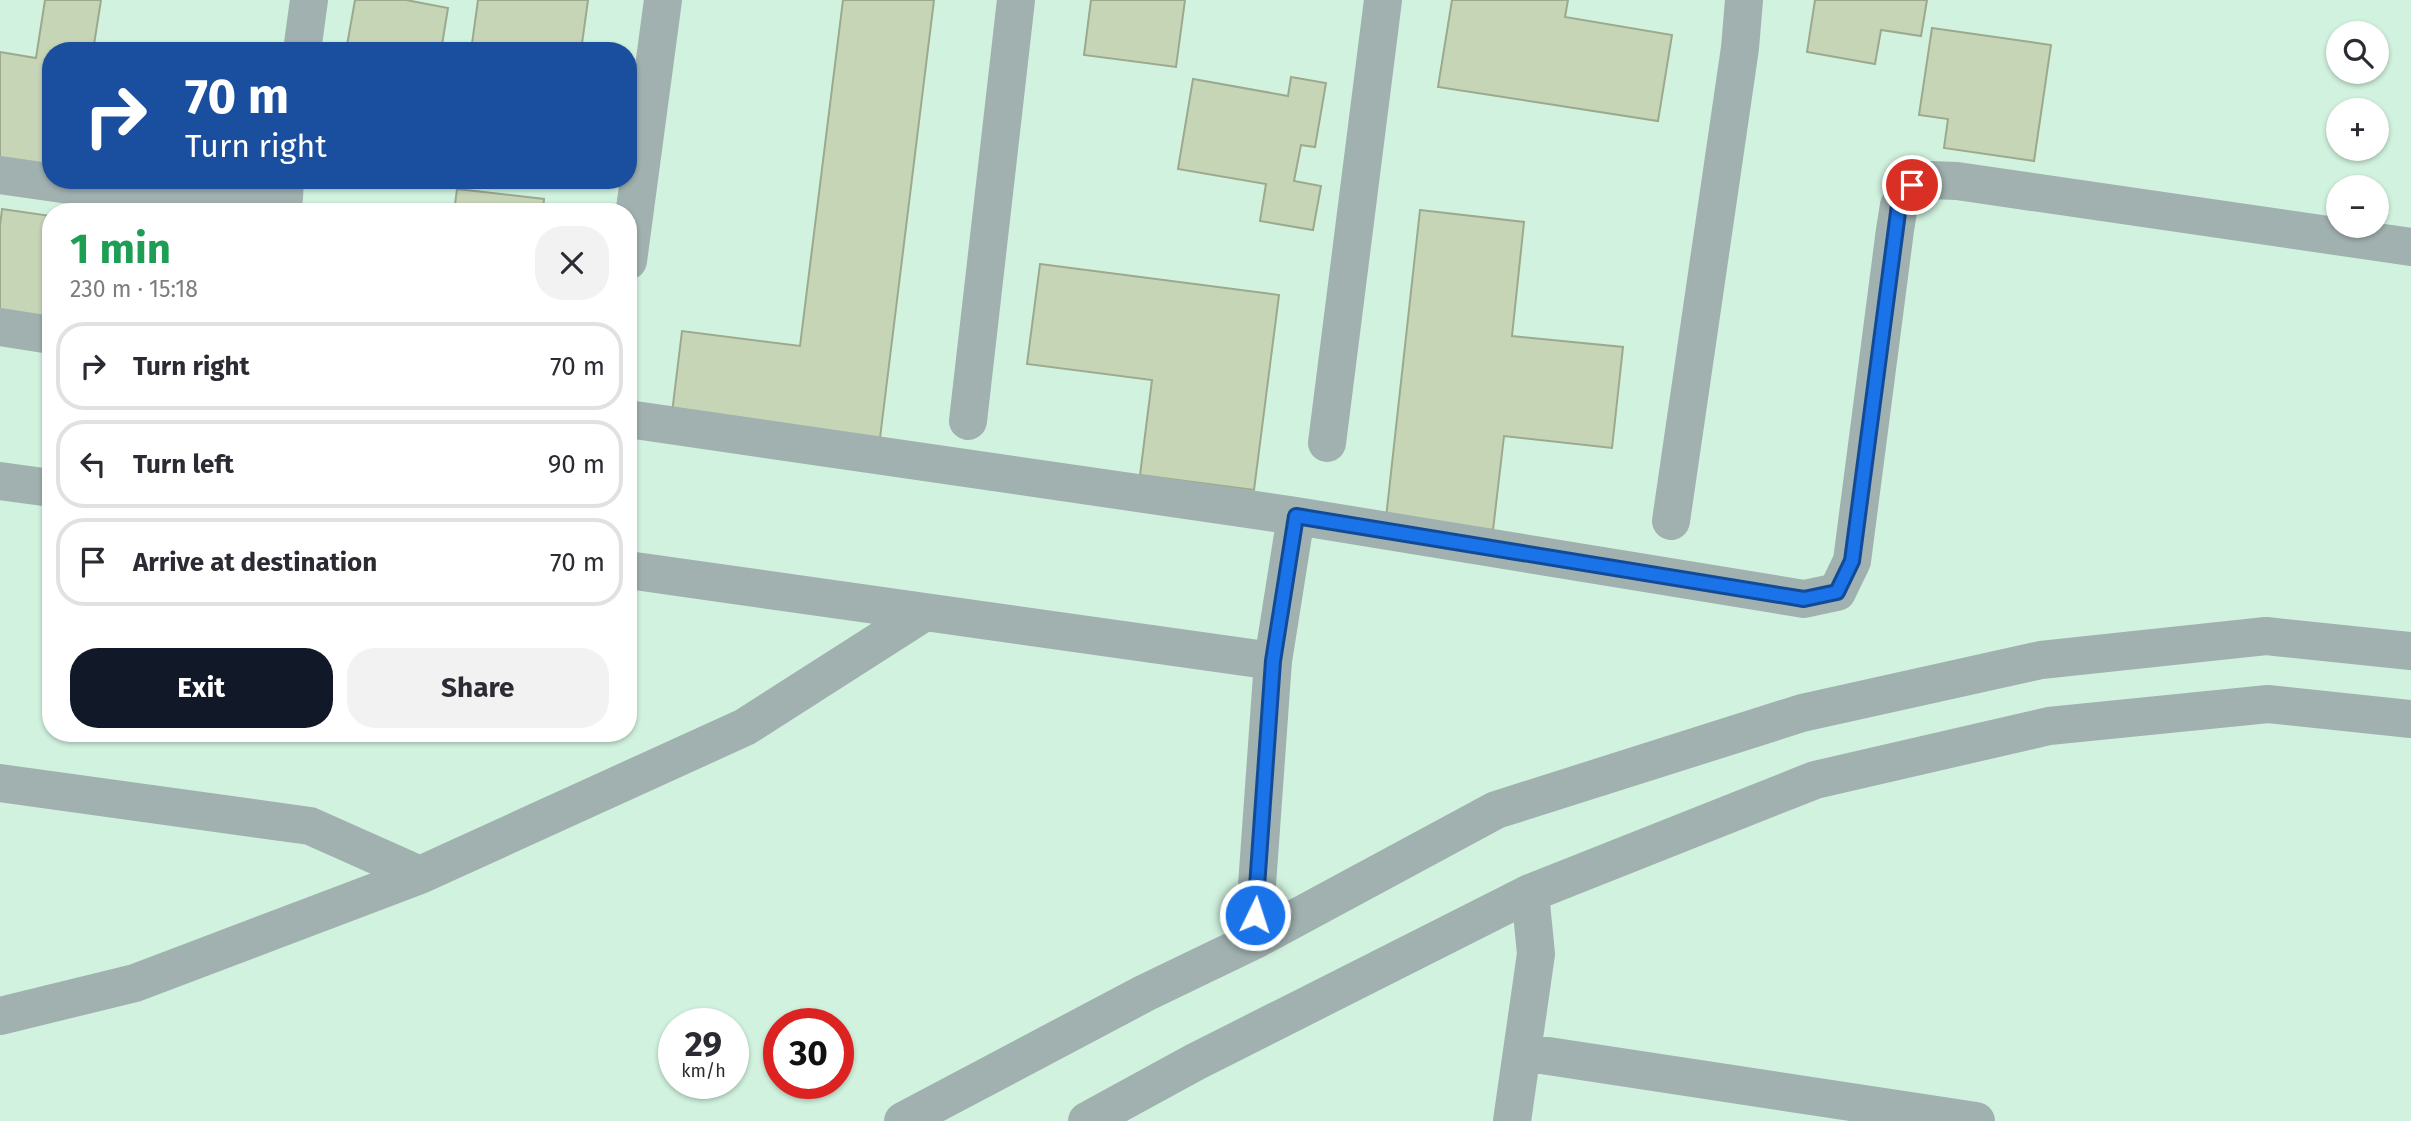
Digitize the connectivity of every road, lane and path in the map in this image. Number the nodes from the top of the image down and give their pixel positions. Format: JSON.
{"nodes":[{"id":1,"x":309,"y":0,"type":"edge"},
{"id":2,"x":663,"y":0,"type":"edge"},
{"id":3,"x":1016,"y":0,"type":"edge"},
{"id":4,"x":1383,"y":0,"type":"edge"},
{"id":5,"x":1744,"y":0,"type":"edge"},
{"id":6,"x":303,"y":42,"type":"edge"},
{"id":7,"x":0,"y":175,"type":"edge"},
{"id":8,"x":42,"y":181,"type":"edge"},
{"id":9,"x":98,"y":189,"type":"edge"},
{"id":10,"x":284,"y":189,"type":"edge"},
{"id":11,"x":195,"y":203,"type":"edge"},
{"id":12,"x":266,"y":203,"type":"edge"},
{"id":13,"x":636,"y":203,"type":"edge"},
{"id":14,"x":2411,"y":247,"type":"edge"},
{"id":15,"x":0,"y":327,"type":"edge"},
{"id":16,"x":42,"y":334,"type":"edge"},
{"id":17,"x":637,"y":420,"type":"edge"},
{"id":18,"x":968,"y":421,"type":"dead end"},
{"id":19,"x":1327,"y":443,"type":"dead end"},
{"id":20,"x":0,"y":481,"type":"edge"},
{"id":21,"x":42,"y":487,"type":"edge"},
{"id":22,"x":1296,"y":516,"type":"junction"},
{"id":23,"x":1671,"y":521,"type":"dead end"},
{"id":24,"x":637,"y":571,"type":"edge"},
{"id":25,"x":925,"y":612,"type":"junction"},
{"id":26,"x":2411,"y":651,"type":"edge"},
{"id":27,"x":1273,"y":661,"type":"junction"},
{"id":28,"x":2411,"y":719,"type":"edge"},
{"id":29,"x":0,"y":783,"type":"edge"},
{"id":30,"x":420,"y":875,"type":"junction"},
{"id":31,"x":1530,"y":893,"type":"junction"},
{"id":32,"x":1253,"y":941,"type":"junction"},
{"id":33,"x":0,"y":1016,"type":"edge"},
{"id":34,"x":1522,"y":1052,"type":"junction"},
{"id":35,"x":1763,"y":1105,"type":"edge"},
{"id":36,"x":903,"y":1121,"type":"edge"},
{"id":37,"x":1087,"y":1121,"type":"edge"},
{"id":38,"x":1512,"y":1121,"type":"edge"},
{"id":39,"x":1976,"y":1121,"type":"edge"}],
"edges":[{"from":1,"to":6,"type":"street"},
{"from":2,"to":13,"type":"street"},
{"from":3,"to":18,"type":"street"},
{"from":4,"to":19,"type":"street"},
{"from":5,"to":23,"type":"street"},
{"from":7,"to":8,"type":"street"},
{"from":9,"to":11,"type":"street"},
{"from":10,"to":12,"type":"street"},
{"from":14,"to":22,"type":"street"},
{"from":15,"to":16,"type":"street"},
{"from":17,"to":22,"type":"street"},
{"from":20,"to":21,"type":"street"},
{"from":22,"to":27,"type":"street"},
{"from":24,"to":25,"type":"street"},
{"from":25,"to":27,"type":"street"},
{"from":25,"to":30,"type":"street"},
{"from":26,"to":32,"type":"street"},
{"from":27,"to":32,"type":"street"},
{"from":28,"to":31,"type":"street"},
{"from":29,"to":30,"type":"street"},
{"from":30,"to":33,"type":"street"},
{"from":31,"to":34,"type":"street"},
{"from":31,"to":37,"type":"street"},
{"from":32,"to":36,"type":"street"},
{"from":34,"to":35,"type":"street"},
{"from":34,"to":38,"type":"street"},
{"from":35,"to":39,"type":"street"}]}
